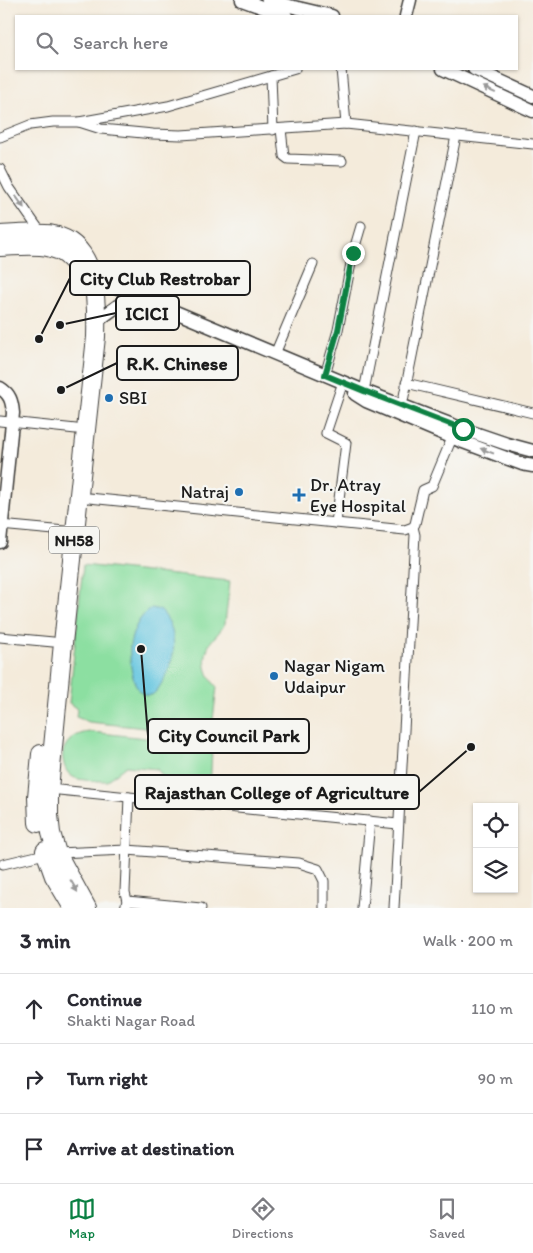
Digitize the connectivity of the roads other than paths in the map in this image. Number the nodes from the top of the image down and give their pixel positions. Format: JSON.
{"nodes":[{"id":1,"x":242,"y":0,"type":"edge"},
{"id":2,"x":268,"y":0,"type":"edge"},
{"id":3,"x":410,"y":0,"type":"edge"},
{"id":4,"x":283,"y":15,"type":"edge"},
{"id":5,"x":328,"y":15,"type":"edge"},
{"id":6,"x":406,"y":15,"type":"edge"},
{"id":7,"x":291,"y":70,"type":"edge"},
{"id":8,"x":341,"y":70,"type":"edge"},
{"id":9,"x":445,"y":70,"type":"edge"},
{"id":10,"x":476,"y":70,"type":"edge"},
{"id":11,"x":270,"y":76,"type":"junction"},
{"id":12,"x":533,"y":96,"type":"edge"},
{"id":13,"x":533,"y":111,"type":"edge"},
{"id":14,"x":79,"y":122,"type":"junction"},
{"id":15,"x":346,"y":124,"type":"junction"},
{"id":16,"x":277,"y":129,"type":"junction"},
{"id":17,"x":416,"y":131,"type":"junction"},
{"id":18,"x":0,"y":136,"type":"edge"},
{"id":19,"x":456,"y":136,"type":"junction"},
{"id":20,"x":533,"y":144,"type":"edge"},
{"id":21,"x":342,"y":160,"type":"dead end"},
{"id":22,"x":0,"y":169,"type":"edge"},
{"id":23,"x":361,"y":226,"type":"dead end"},
{"id":24,"x":42,"y":234,"type":"junction"},
{"id":25,"x":0,"y":235,"type":"edge"},
{"id":26,"x":0,"y":247,"type":"edge"},
{"id":27,"x":313,"y":264,"type":"dead end"},
{"id":28,"x":92,"y":277,"type":"junction"},
{"id":29,"x":134,"y":294,"type":"junction"},
{"id":30,"x":97,"y":321,"type":"junction"},
{"id":31,"x":275,"y":354,"type":"junction"},
{"id":32,"x":325,"y":375,"type":"junction"},
{"id":33,"x":345,"y":383,"type":"junction"},
{"id":34,"x":406,"y":384,"type":"junction"},
{"id":35,"x":0,"y":388,"type":"edge"},
{"id":36,"x":364,"y":391,"type":"junction"},
{"id":37,"x":402,"y":406,"type":"junction"},
{"id":38,"x":533,"y":414,"type":"edge"},
{"id":39,"x":6,"y":422,"type":"edge"},
{"id":40,"x":76,"y":429,"type":"junction"},
{"id":41,"x":452,"y":438,"type":"junction"},
{"id":42,"x":533,"y":451,"type":"edge"},
{"id":43,"x":533,"y":466,"type":"edge"},
{"id":44,"x":79,"y":497,"type":"junction"},
{"id":45,"x":336,"y":523,"type":"junction"},
{"id":46,"x":1,"y":525,"type":"edge"},
{"id":47,"x":413,"y":527,"type":"junction"},
{"id":48,"x":65,"y":531,"type":"junction"},
{"id":49,"x":0,"y":542,"type":"edge"},
{"id":50,"x":0,"y":637,"type":"edge"},
{"id":51,"x":53,"y":642,"type":"junction"},
{"id":52,"x":50,"y":789,"type":"junction"},
{"id":53,"x":129,"y":797,"type":"junction"},
{"id":54,"x":370,"y":821,"type":"junction"},
{"id":55,"x":398,"y":824,"type":"junction"},
{"id":56,"x":127,"y":850,"type":"junction"},
{"id":57,"x":51,"y":853,"type":"junction"},
{"id":58,"x":3,"y":864,"type":"dead end"},
{"id":59,"x":126,"y":904,"type":"edge"},
{"id":60,"x":73,"y":908,"type":"edge"},
{"id":61,"x":87,"y":908,"type":"edge"},
{"id":62,"x":201,"y":908,"type":"edge"},
{"id":63,"x":324,"y":908,"type":"edge"},
{"id":64,"x":362,"y":908,"type":"edge"},
{"id":65,"x":394,"y":908,"type":"edge"}],
"edges":[{"from":1,"to":4,"type":"street"},
{"from":2,"to":5,"type":"street"},
{"from":3,"to":6,"type":"street"},
{"from":7,"to":11,"type":"street"},
{"from":8,"to":15,"type":"street"},
{"from":13,"to":9,"type":"street","one_way":true},
{"from":10,"to":12,"type":"street"},
{"from":11,"to":14,"type":"street"},
{"from":11,"to":16,"type":"street"},
{"from":14,"to":16,"type":"street"},
{"from":14,"to":18,"type":"street"},
{"from":15,"to":16,"type":"street"},
{"from":15,"to":17,"type":"street"},
{"from":16,"to":21,"type":"street"},
{"from":17,"to":19,"type":"street"},
{"from":17,"to":36,"type":"street"},
{"from":19,"to":20,"type":"street"},
{"from":19,"to":34,"type":"street"},
{"from":22,"to":24,"type":"street","one_way":true},
{"from":23,"to":32,"type":"street"},
{"from":24,"to":25,"type":"highway","number":"NH58"},
{"from":24,"to":28,"type":"highway","number":"NH58"},
{"from":26,"to":40,"type":"highway","number":"NH58"},
{"from":27,"to":31,"type":"street"},
{"from":28,"to":29,"type":"street"},
{"from":28,"to":30,"type":"highway","number":"NH58"},
{"from":29,"to":30,"type":"street"},
{"from":29,"to":31,"type":"street"},
{"from":30,"to":44,"type":"highway","number":"NH58"},
{"from":31,"to":32,"type":"street"},
{"from":32,"to":33,"type":"street"},
{"from":33,"to":36,"type":"street"},
{"from":33,"to":41,"type":"street"},
{"from":33,"to":45,"type":"street"},
{"from":34,"to":37,"type":"street"},
{"from":34,"to":38,"type":"street"},
{"from":35,"to":39,"type":"street"},
{"from":36,"to":37,"type":"street"},
{"from":37,"to":42,"type":"street"},
{"from":39,"to":40,"type":"street"},
{"from":39,"to":46,"type":"street"},
{"from":40,"to":48,"type":"highway","number":"NH58"},
{"from":43,"to":41,"type":"street","one_way":true},
{"from":41,"to":47,"type":"street"},
{"from":44,"to":45,"type":"street"},
{"from":44,"to":52,"type":"highway","number":"NH58"},
{"from":45,"to":47,"type":"street"},
{"from":46,"to":48,"type":"street"},
{"from":46,"to":49,"type":"street"},
{"from":47,"to":55,"type":"street"},
{"from":48,"to":51,"type":"highway","number":"NH58"},
{"from":50,"to":51,"type":"street"},
{"from":51,"to":57,"type":"highway","number":"NH58"},
{"from":52,"to":53,"type":"street"},
{"from":52,"to":57,"type":"highway","number":"NH58"},
{"from":53,"to":54,"type":"street"},
{"from":53,"to":56,"type":"street"},
{"from":54,"to":55,"type":"street"},
{"from":54,"to":64,"type":"street"},
{"from":55,"to":65,"type":"street"},
{"from":56,"to":57,"type":"street"},
{"from":56,"to":59,"type":"street"},
{"from":56,"to":63,"type":"street"},
{"from":57,"to":58,"type":"street"},
{"from":57,"to":60,"type":"highway","number":"NH58"},
{"from":57,"to":61,"type":"highway","number":"NH58","one_way":true},
{"from":59,"to":62,"type":"street"}]}
